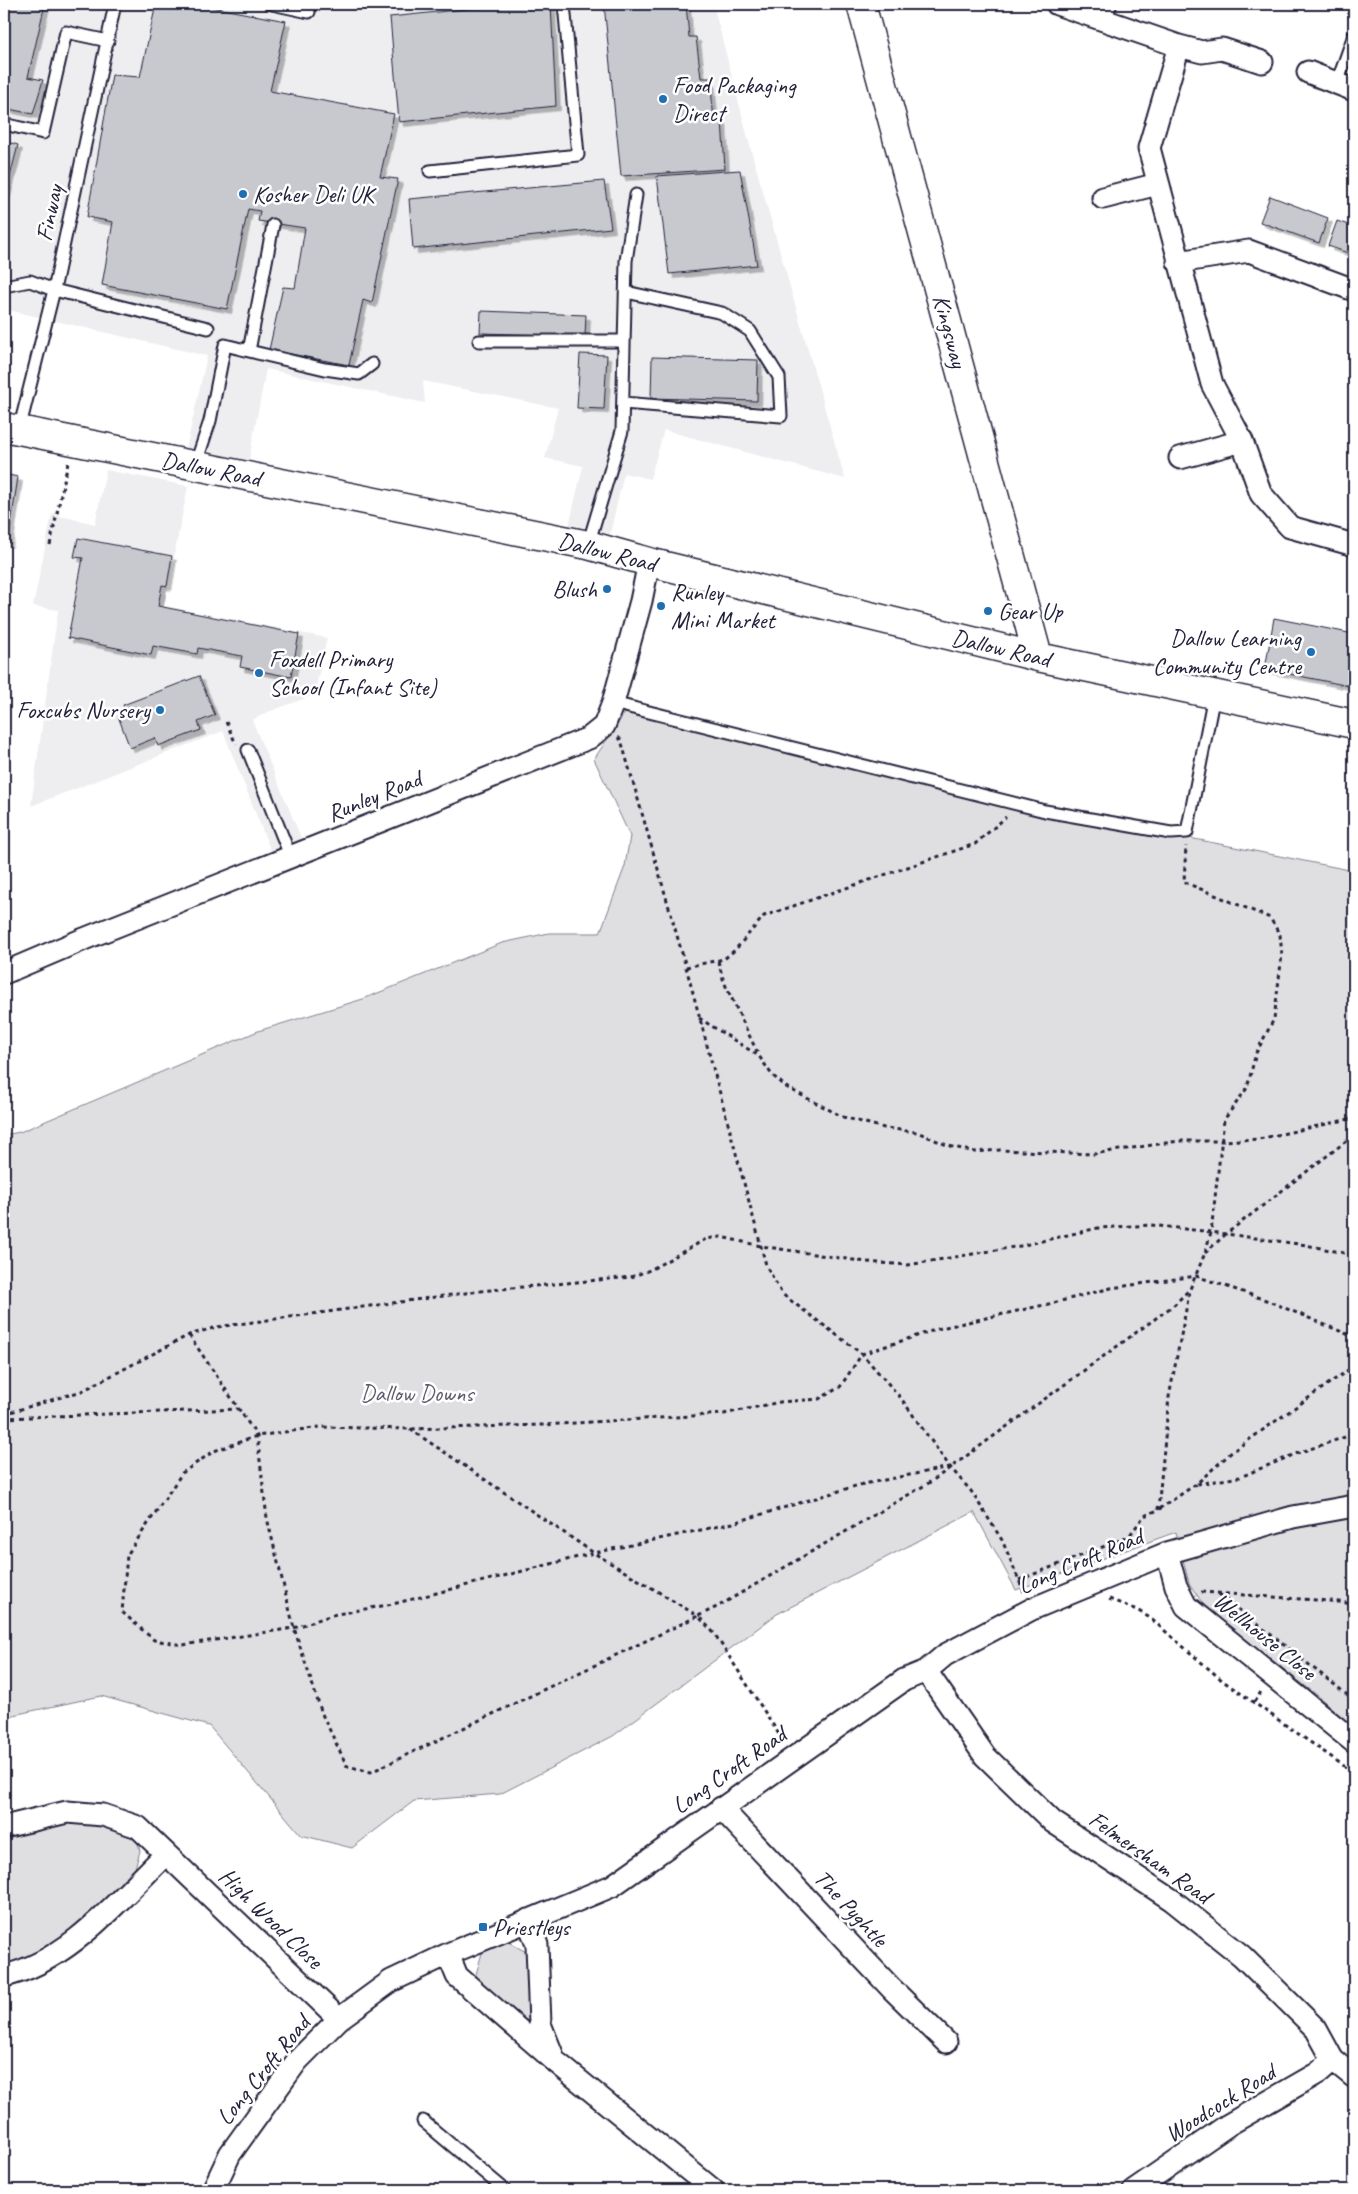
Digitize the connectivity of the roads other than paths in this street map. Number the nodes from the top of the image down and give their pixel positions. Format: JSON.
{"nodes":[{"id":1,"x":115,"y":4,"type":"edge"},
{"id":2,"x":272,"y":4,"type":"edge"},
{"id":3,"x":564,"y":4,"type":"edge"},
{"id":4,"x":861,"y":4,"type":"edge"},
{"id":5,"x":1057,"y":4,"type":"edge"},
{"id":6,"x":308,"y":12,"type":"dead end"},
{"id":7,"x":1108,"y":12,"type":"edge"},
{"id":8,"x":1354,"y":35,"type":"edge"},
{"id":9,"x":108,"y":41,"type":"junction"},
{"id":10,"x":1179,"y":46,"type":"junction"},
{"id":11,"x":1262,"y":62,"type":"dead end"},
{"id":12,"x":1308,"y":72,"type":"dead end"},
{"id":13,"x":1345,"y":86,"type":"edge"},
{"id":14,"x":4,"y":124,"type":"edge"},
{"id":15,"x":430,"y":171,"type":"dead end"},
{"id":16,"x":1158,"y":184,"type":"junction"},
{"id":17,"x":636,"y":196,"type":"dead end"},
{"id":18,"x":1103,"y":198,"type":"dead end"},
{"id":19,"x":273,"y":225,"type":"dead end"},
{"id":20,"x":1178,"y":262,"type":"junction"},
{"id":21,"x":4,"y":286,"type":"edge"},
{"id":22,"x":54,"y":290,"type":"junction"},
{"id":23,"x":1354,"y":290,"type":"edge"},
{"id":24,"x":626,"y":292,"type":"junction"},
{"id":25,"x":208,"y":328,"type":"dead end"},
{"id":26,"x":479,"y":341,"type":"dead end"},
{"id":27,"x":624,"y":341,"type":"junction"},
{"id":28,"x":249,"y":351,"type":"junction"},
{"id":29,"x":372,"y":364,"type":"dead end"},
{"id":30,"x":623,"y":403,"type":"junction"},
{"id":31,"x":12,"y":428,"type":"edge"},
{"id":32,"x":1242,"y":441,"type":"junction"},
{"id":33,"x":1180,"y":458,"type":"dead end"},
{"id":34,"x":195,"y":466,"type":"junction"},
{"id":35,"x":1353,"y":541,"type":"edge"},
{"id":36,"x":588,"y":545,"type":"junction"},
{"id":37,"x":649,"y":562,"type":"junction"},
{"id":38,"x":1038,"y":658,"type":"junction"},
{"id":39,"x":1214,"y":695,"type":"junction"},
{"id":40,"x":613,"y":703,"type":"junction"},
{"id":41,"x":1354,"y":724,"type":"edge"},
{"id":42,"x":248,"y":750,"type":"dead end"},
{"id":43,"x":291,"y":858,"type":"junction"},
{"id":44,"x":4,"y":973,"type":"edge"},
{"id":45,"x":1354,"y":1506,"type":"edge"},
{"id":46,"x":1167,"y":1553,"type":"junction"},
{"id":47,"x":926,"y":1670,"type":"junction"},
{"id":48,"x":1354,"y":1742,"type":"edge"},
{"id":49,"x":720,"y":1808,"type":"junction"},
{"id":50,"x":4,"y":1827,"type":"edge"},
{"id":51,"x":166,"y":1854,"type":"junction"},
{"id":52,"x":528,"y":1920,"type":"junction"},
{"id":53,"x":448,"y":1954,"type":"junction"},
{"id":54,"x":4,"y":1976,"type":"edge"},
{"id":55,"x":339,"y":2019,"type":"junction"},
{"id":56,"x":946,"y":2042,"type":"dead end"},
{"id":57,"x":1333,"y":2060,"type":"junction"},
{"id":58,"x":555,"y":2061,"type":"junction"},
{"id":59,"x":1354,"y":2077,"type":"edge"},
{"id":60,"x":423,"y":2121,"type":"dead end"},
{"id":61,"x":1144,"y":2187,"type":"edge"},
{"id":62,"x":213,"y":2190,"type":"edge"},
{"id":63,"x":505,"y":2190,"type":"edge"},
{"id":64,"x":713,"y":2190,"type":"edge"}],
"edges":[{"from":1,"to":9,"type":"lane","name":"Finway"},
{"from":2,"to":6,"type":"lane"},
{"from":3,"to":15,"type":"lane"},
{"from":4,"to":38,"type":"street","name":"Kingsway"},
{"from":5,"to":7,"type":"street"},
{"from":7,"to":10,"type":"street"},
{"from":8,"to":13,"type":"lane"},
{"from":9,"to":14,"type":"lane"},
{"from":9,"to":22,"type":"lane","name":"Finway"},
{"from":10,"to":11,"type":"street"},
{"from":10,"to":16,"type":"street"},
{"from":12,"to":13,"type":"street"},
{"from":16,"to":18,"type":"street"},
{"from":16,"to":20,"type":"street"},
{"from":17,"to":24,"type":"lane"},
{"from":19,"to":28,"type":"lane"},
{"from":20,"to":23,"type":"street"},
{"from":20,"to":32,"type":"street"},
{"from":21,"to":22,"type":"lane"},
{"from":22,"to":25,"type":"lane"},
{"from":22,"to":31,"type":"lane","name":"Finway"},
{"from":24,"to":27,"type":"lane"},
{"from":24,"to":30,"type":"lane"},
{"from":26,"to":27,"type":"lane"},
{"from":27,"to":30,"type":"lane"},
{"from":28,"to":29,"type":"lane"},
{"from":28,"to":34,"type":"lane"},
{"from":30,"to":36,"type":"lane"},
{"from":31,"to":34,"type":"street","name":"Dallow Road"},
{"from":32,"to":33,"type":"street"},
{"from":32,"to":35,"type":"street"},
{"from":34,"to":36,"type":"street","name":"Dallow Road"},
{"from":36,"to":37,"type":"street","name":"Dallow Road"},
{"from":37,"to":38,"type":"street","name":"Dallow Road"},
{"from":37,"to":40,"type":"street"},
{"from":38,"to":39,"type":"street","name":"Dallow Road"},
{"from":39,"to":40,"type":"lane"},
{"from":39,"to":41,"type":"street","name":"Dallow Road"},
{"from":40,"to":43,"type":"street","name":"Runley Road"},
{"from":42,"to":43,"type":"lane"},
{"from":43,"to":44,"type":"street","name":"Runley Road"},
{"from":45,"to":46,"type":"street","name":"Long Croft Road"},
{"from":46,"to":47,"type":"street","name":"Long Croft Road"},
{"from":46,"to":48,"type":"street","name":"Wellhouse Close"},
{"from":47,"to":49,"type":"street","name":"Long Croft Road"},
{"from":47,"to":57,"type":"street","name":"Felmersham Road"},
{"from":49,"to":52,"type":"street","name":"Long Croft Road"},
{"from":49,"to":56,"type":"street","name":"The Pyghtle"},
{"from":50,"to":51,"type":"street","name":"High Wood Close"},
{"from":51,"to":54,"type":"street"},
{"from":51,"to":55,"type":"street","name":"High Wood Close"},
{"from":52,"to":53,"type":"street","name":"Long Croft Road"},
{"from":52,"to":58,"type":"street"},
{"from":53,"to":55,"type":"street","name":"Long Croft Road"},
{"from":53,"to":58,"type":"street"},
{"from":55,"to":62,"type":"street","name":"Long Croft Road"},
{"from":57,"to":59,"type":"street","name":"Felmersham Road"},
{"from":57,"to":61,"type":"street","name":"Woodcock Road"},
{"from":58,"to":64,"type":"street"},
{"from":60,"to":63,"type":"lane"}]}
